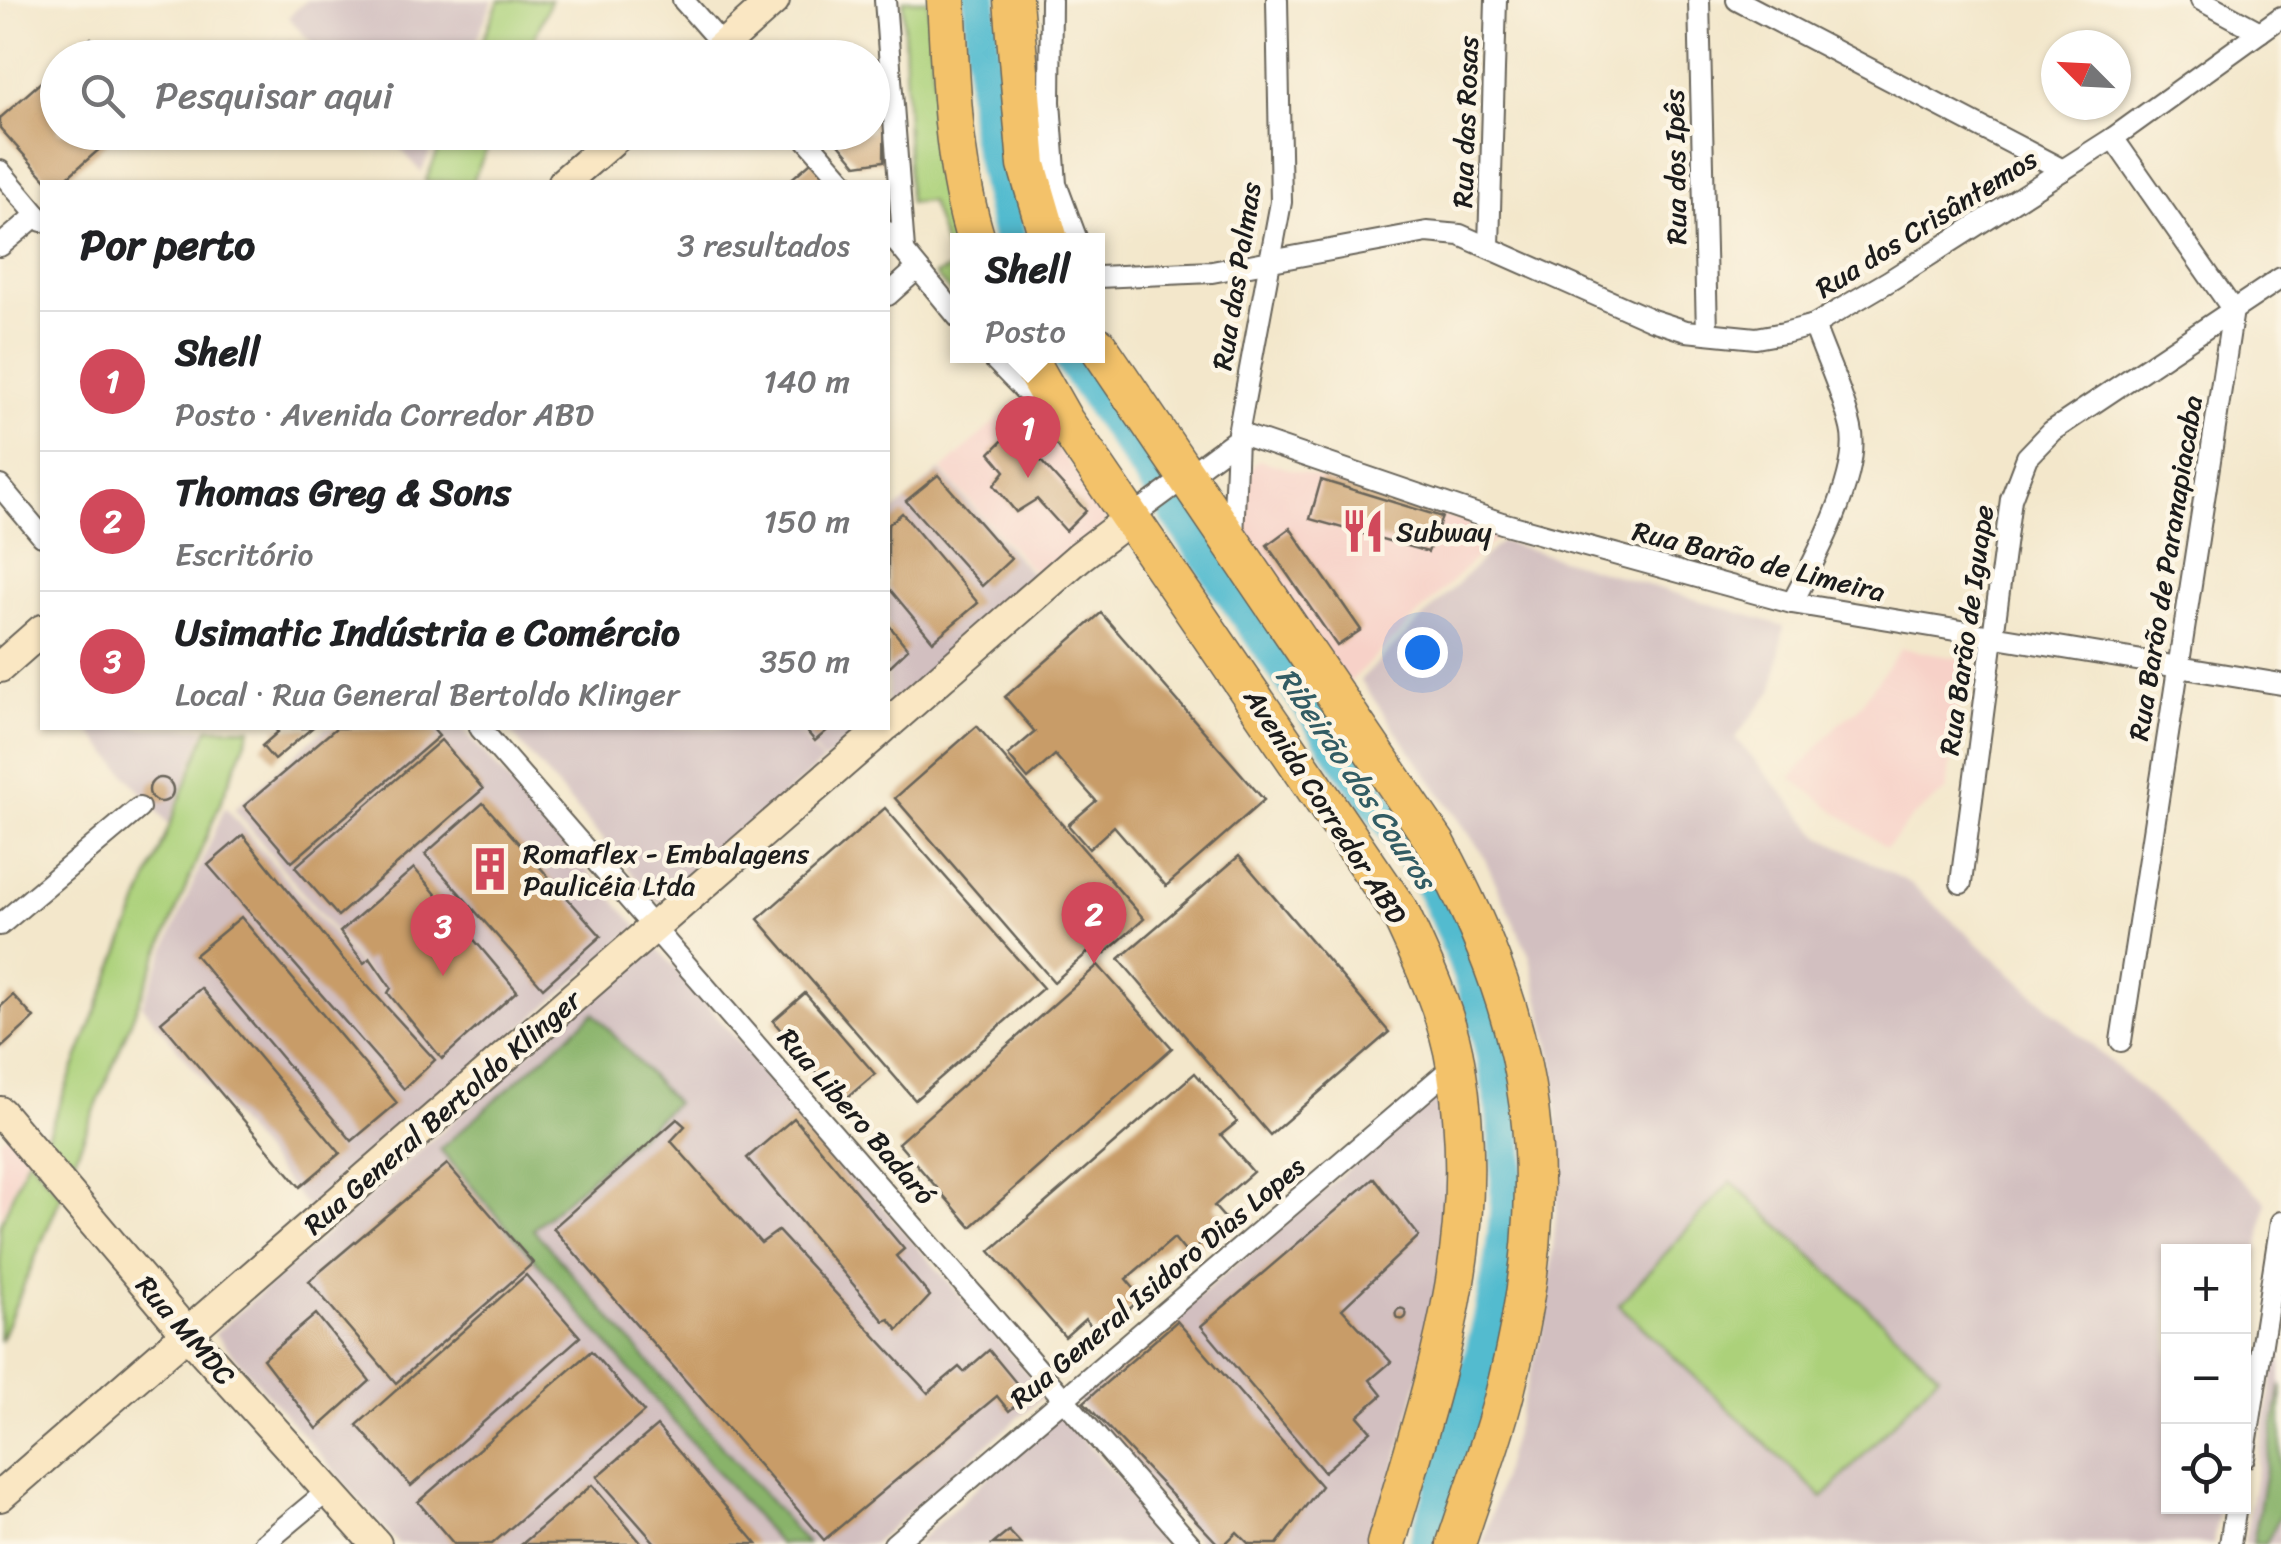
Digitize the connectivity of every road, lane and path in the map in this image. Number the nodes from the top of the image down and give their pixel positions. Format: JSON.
{"nodes":[{"id":1,"x":683,"y":0,"type":"edge"},
{"id":2,"x":774,"y":0,"type":"edge"},
{"id":3,"x":885,"y":0,"type":"edge"},
{"id":4,"x":946,"y":0,"type":"edge"},
{"id":5,"x":1013,"y":0,"type":"edge"},
{"id":6,"x":1051,"y":0,"type":"edge"},
{"id":7,"x":1277,"y":0,"type":"edge"},
{"id":8,"x":1496,"y":0,"type":"edge"},
{"id":9,"x":1699,"y":0,"type":"edge"},
{"id":10,"x":1737,"y":0,"type":"edge"},
{"id":11,"x":2200,"y":0,"type":"edge"},
{"id":12,"x":2281,"y":17,"type":"edge"},
{"id":13,"x":2260,"y":32,"type":"junction"},
{"id":14,"x":712,"y":40,"type":"edge"},
{"id":15,"x":735,"y":40,"type":"edge"},
{"id":16,"x":888,"y":40,"type":"edge"},
{"id":17,"x":890,"y":66,"type":"edge"},
{"id":18,"x":1034,"y":101,"type":"junction"},
{"id":19,"x":2113,"y":138,"type":"junction"},
{"id":20,"x":601,"y":150,"type":"edge"},
{"id":21,"x":816,"y":150,"type":"edge"},
{"id":22,"x":0,"y":170,"type":"edge"},
{"id":23,"x":2063,"y":170,"type":"junction"},
{"id":24,"x":566,"y":180,"type":"edge"},
{"id":25,"x":842,"y":180,"type":"edge"},
{"id":26,"x":40,"y":218,"type":"edge"},
{"id":27,"x":974,"y":233,"type":"edge"},
{"id":28,"x":1047,"y":233,"type":"edge"},
{"id":29,"x":1074,"y":233,"type":"edge"},
{"id":30,"x":890,"y":234,"type":"edge"},
{"id":31,"x":0,"y":246,"type":"edge"},
{"id":32,"x":1489,"y":246,"type":"junction"},
{"id":33,"x":904,"y":250,"type":"junction"},
{"id":34,"x":1270,"y":258,"type":"junction"},
{"id":35,"x":917,"y":269,"type":"junction"},
{"id":36,"x":1105,"y":277,"type":"edge"},
{"id":37,"x":2281,"y":278,"type":"edge"},
{"id":38,"x":890,"y":293,"type":"edge"},
{"id":39,"x":950,"y":308,"type":"edge"},
{"id":40,"x":2233,"y":310,"type":"junction"},
{"id":41,"x":1814,"y":325,"type":"junction"},
{"id":42,"x":1707,"y":334,"type":"junction"},
{"id":43,"x":1105,"y":357,"type":"edge"},
{"id":44,"x":998,"y":363,"type":"edge"},
{"id":45,"x":1031,"y":363,"type":"edge"},
{"id":46,"x":1056,"y":408,"type":"junction"},
{"id":47,"x":1237,"y":436,"type":"junction"},
{"id":48,"x":1181,"y":480,"type":"junction"},
{"id":49,"x":0,"y":486,"type":"edge"},
{"id":50,"x":1138,"y":512,"type":"junction"},
{"id":51,"x":40,"y":534,"type":"edge"},
{"id":52,"x":1234,"y":546,"type":"junction"},
{"id":53,"x":1792,"y":603,"type":"junction"},
{"id":54,"x":40,"y":632,"type":"edge"},
{"id":55,"x":1992,"y":639,"type":"junction"},
{"id":56,"x":0,"y":667,"type":"edge"},
{"id":57,"x":2178,"y":667,"type":"junction"},
{"id":58,"x":2281,"y":684,"type":"edge"},
{"id":59,"x":890,"y":722,"type":"edge"},
{"id":60,"x":482,"y":730,"type":"edge"},
{"id":61,"x":881,"y":730,"type":"edge"},
{"id":62,"x":139,"y":808,"type":"dead end"},
{"id":63,"x":1961,"y":883,"type":"dead end"},
{"id":64,"x":0,"y":925,"type":"edge"},
{"id":65,"x":656,"y":926,"type":"junction"},
{"id":66,"x":2120,"y":1041,"type":"dead end"},
{"id":67,"x":1456,"y":1064,"type":"junction"},
{"id":68,"x":0,"y":1112,"type":"edge"},
{"id":69,"x":2281,"y":1222,"type":"edge"},
{"id":70,"x":186,"y":1332,"type":"junction"},
{"id":71,"x":1064,"y":1398,"type":"junction"},
{"id":72,"x":2249,"y":1424,"type":"edge"},
{"id":73,"x":330,"y":1490,"type":"junction"},
{"id":74,"x":0,"y":1496,"type":"edge"},
{"id":75,"x":2235,"y":1514,"type":"edge"},
{"id":76,"x":264,"y":1544,"type":"edge"},
{"id":77,"x":376,"y":1544,"type":"edge"},
{"id":78,"x":894,"y":1544,"type":"edge"},
{"id":79,"x":1190,"y":1544,"type":"edge"},
{"id":80,"x":1386,"y":1544,"type":"edge"},
{"id":81,"x":1456,"y":1544,"type":"edge"},
{"id":82,"x":2230,"y":1544,"type":"edge"}],
"edges":[{"from":1,"to":14,"type":"street"},
{"from":2,"to":15,"type":"street"},
{"from":3,"to":16,"type":"street"},
{"from":4,"to":27,"type":"highway"},
{"from":5,"to":18,"type":"highway"},
{"from":6,"to":18,"type":"street"},
{"from":7,"to":34,"type":"street","name":"Rua das Palmas"},
{"from":8,"to":32,"type":"street","name":"Rua das Rosas"},
{"from":9,"to":42,"type":"street","name":"Rua dos Ipês"},
{"from":10,"to":23,"type":"street"},
{"from":11,"to":13,"type":"street"},
{"from":12,"to":13,"type":"street","name":"Rua dos Crisântemos"},
{"from":13,"to":19,"type":"street","name":"Rua dos Crisântemos"},
{"from":17,"to":33,"type":"street"},
{"from":18,"to":28,"type":"highway"},
{"from":18,"to":29,"type":"street"},
{"from":19,"to":23,"type":"street","name":"Rua dos Crisântemos"},
{"from":19,"to":40,"type":"street"},
{"from":20,"to":24,"type":"street"},
{"from":21,"to":25,"type":"street"},
{"from":22,"to":26,"type":"street"},
{"from":23,"to":41,"type":"street","name":"Rua dos Crisântemos"},
{"from":26,"to":31,"type":"street"},
{"from":30,"to":33,"type":"street"},
{"from":32,"to":34,"type":"street","name":"Rua dos Crisântemos"},
{"from":32,"to":42,"type":"street","name":"Rua dos Crisântemos"},
{"from":33,"to":35,"type":"street"},
{"from":34,"to":36,"type":"street","name":"Rua dos Crisântemos"},
{"from":34,"to":47,"type":"street","name":"Rua das Palmas"},
{"from":35,"to":38,"type":"street"},
{"from":35,"to":39,"type":"street"},
{"from":37,"to":40,"type":"street","name":"Rua Barão de Iguape"},
{"from":40,"to":55,"type":"street","name":"Rua Barão de Iguape"},
{"from":40,"to":57,"type":"street","name":"Rua Barão de Paranapiacaba"},
{"from":41,"to":42,"type":"street","name":"Rua dos Crisântemos"},
{"from":41,"to":53,"type":"street"},
{"from":43,"to":48,"type":"highway"},
{"from":44,"to":46,"type":"street"},
{"from":45,"to":46,"type":"highway","name":"Avenida Corredor ABD"},
{"from":46,"to":50,"type":"highway","name":"Avenida Corredor ABD"},
{"from":47,"to":48,"type":"street"},
{"from":47,"to":52,"type":"street","name":"Rua das Palmas"},
{"from":47,"to":53,"type":"street","name":"Rua Barão de Limeira"},
{"from":48,"to":50,"type":"street","name":"Rua General Bertoldo Klinger"},
{"from":48,"to":52,"type":"highway"},
{"from":49,"to":51,"type":"street"},
{"from":50,"to":59,"type":"street","name":"Rua General Bertoldo Klinger"},
{"from":50,"to":67,"type":"highway","name":"Avenida Corredor ABD"},
{"from":52,"to":81,"type":"highway"},
{"from":53,"to":55,"type":"street","name":"Rua Barão de Limeira"},
{"from":54,"to":56,"type":"street"},
{"from":55,"to":57,"type":"street","name":"Rua Barão de Limeira"},
{"from":55,"to":63,"type":"street","name":"Rua Barão de Iguape"},
{"from":57,"to":58,"type":"street","name":"Rua Barão de Limeira"},
{"from":57,"to":66,"type":"street","name":"Rua Barão de Paranapiacaba"},
{"from":60,"to":65,"type":"street","name":"Rua Libero Badaró"},
{"from":61,"to":65,"type":"street","name":"Rua General Bertoldo Klinger"},
{"from":62,"to":64,"type":"street"},
{"from":65,"to":70,"type":"street","name":"Rua General Bertoldo Klinger"},
{"from":65,"to":71,"type":"street","name":"Rua Libero Badaró"},
{"from":67,"to":71,"type":"street","name":"Rua General Isidoro Dias Lopes"},
{"from":67,"to":80,"type":"highway","name":"Avenida Corredor ABD"},
{"from":68,"to":70,"type":"street","name":"Rua MMDC"},
{"from":69,"to":72,"type":"street"},
{"from":70,"to":73,"type":"street","name":"Rua MMDC"},
{"from":70,"to":74,"type":"street","name":"Rua General Bertoldo Klinger"},
{"from":71,"to":78,"type":"street","name":"Rua General Isidoro Dias Lopes"},
{"from":71,"to":79,"type":"street","name":"Rua Libero Badaró"},
{"from":73,"to":76,"type":"street"},
{"from":73,"to":77,"type":"street","name":"Rua MMDC"},
{"from":75,"to":82,"type":"street"}]}
